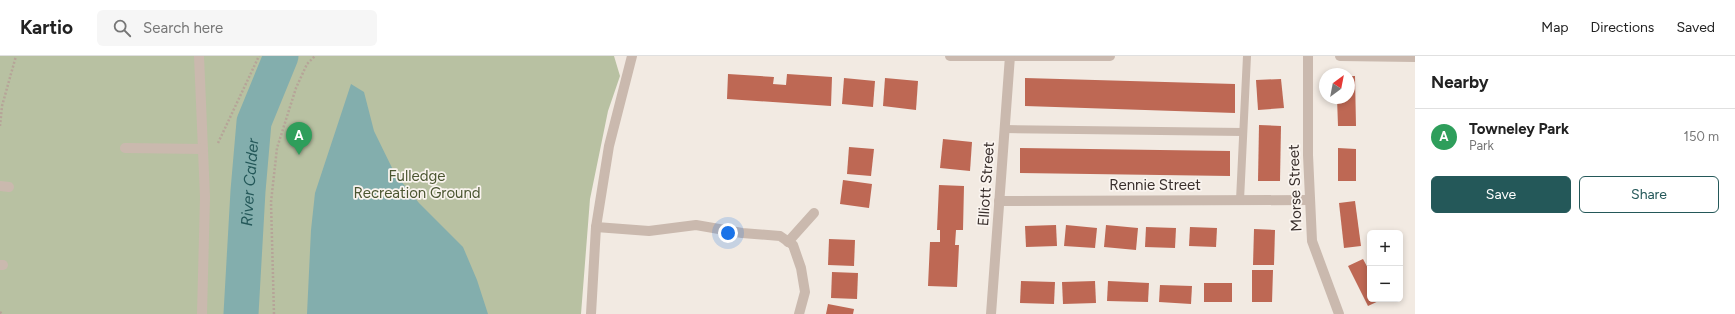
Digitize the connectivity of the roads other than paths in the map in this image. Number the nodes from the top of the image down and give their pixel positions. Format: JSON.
{"nodes":[{"id":1,"x":199,"y":56,"type":"edge"},
{"id":2,"x":632,"y":56,"type":"edge"},
{"id":3,"x":950,"y":56,"type":"edge"},
{"id":4,"x":1010,"y":56,"type":"edge"},
{"id":5,"x":1110,"y":56,"type":"edge"},
{"id":6,"x":1246,"y":56,"type":"edge"},
{"id":7,"x":1308,"y":56,"type":"edge"},
{"id":8,"x":1340,"y":56,"type":"edge"},
{"id":9,"x":1415,"y":57,"type":"edge"},
{"id":10,"x":1005,"y":129,"type":"junction"},
{"id":11,"x":1243,"y":132,"type":"junction"},
{"id":12,"x":125,"y":148,"type":"dead end"},
{"id":13,"x":203,"y":149,"type":"junction"},
{"id":14,"x":1240,"y":200,"type":"junction"},
{"id":15,"x":1310,"y":200,"type":"junction"},
{"id":16,"x":1000,"y":201,"type":"junction"},
{"id":17,"x":814,"y":213,"type":"dead end"},
{"id":18,"x":596,"y":227,"type":"junction"},
{"id":19,"x":788,"y":242,"type":"junction"},
{"id":20,"x":202,"y":314,"type":"edge"},
{"id":21,"x":591,"y":314,"type":"edge"},
{"id":22,"x":799,"y":314,"type":"edge"},
{"id":23,"x":990,"y":314,"type":"edge"},
{"id":24,"x":1339,"y":314,"type":"edge"}],
"edges":[{"from":1,"to":13,"type":"street"},
{"from":2,"to":18,"type":"street"},
{"from":3,"to":4,"type":"street"},
{"from":4,"to":5,"type":"street"},
{"from":4,"to":10,"type":"street","name":"Elliott Street"},
{"from":6,"to":11,"type":"lane"},
{"from":7,"to":15,"type":"street","name":"Morse Street"},
{"from":8,"to":9,"type":"street"},
{"from":10,"to":11,"type":"lane"},
{"from":10,"to":16,"type":"street","name":"Elliott Street"},
{"from":11,"to":14,"type":"lane"},
{"from":12,"to":13,"type":"street"},
{"from":13,"to":20,"type":"street"},
{"from":14,"to":15,"type":"street","name":"Rennie Street"},
{"from":14,"to":16,"type":"street","name":"Rennie Street"},
{"from":15,"to":24,"type":"street","name":"Morse Street"},
{"from":16,"to":23,"type":"street","name":"Elliott Street"},
{"from":17,"to":19,"type":"street"},
{"from":18,"to":19,"type":"street"},
{"from":18,"to":21,"type":"street"},
{"from":19,"to":22,"type":"street"}]}
